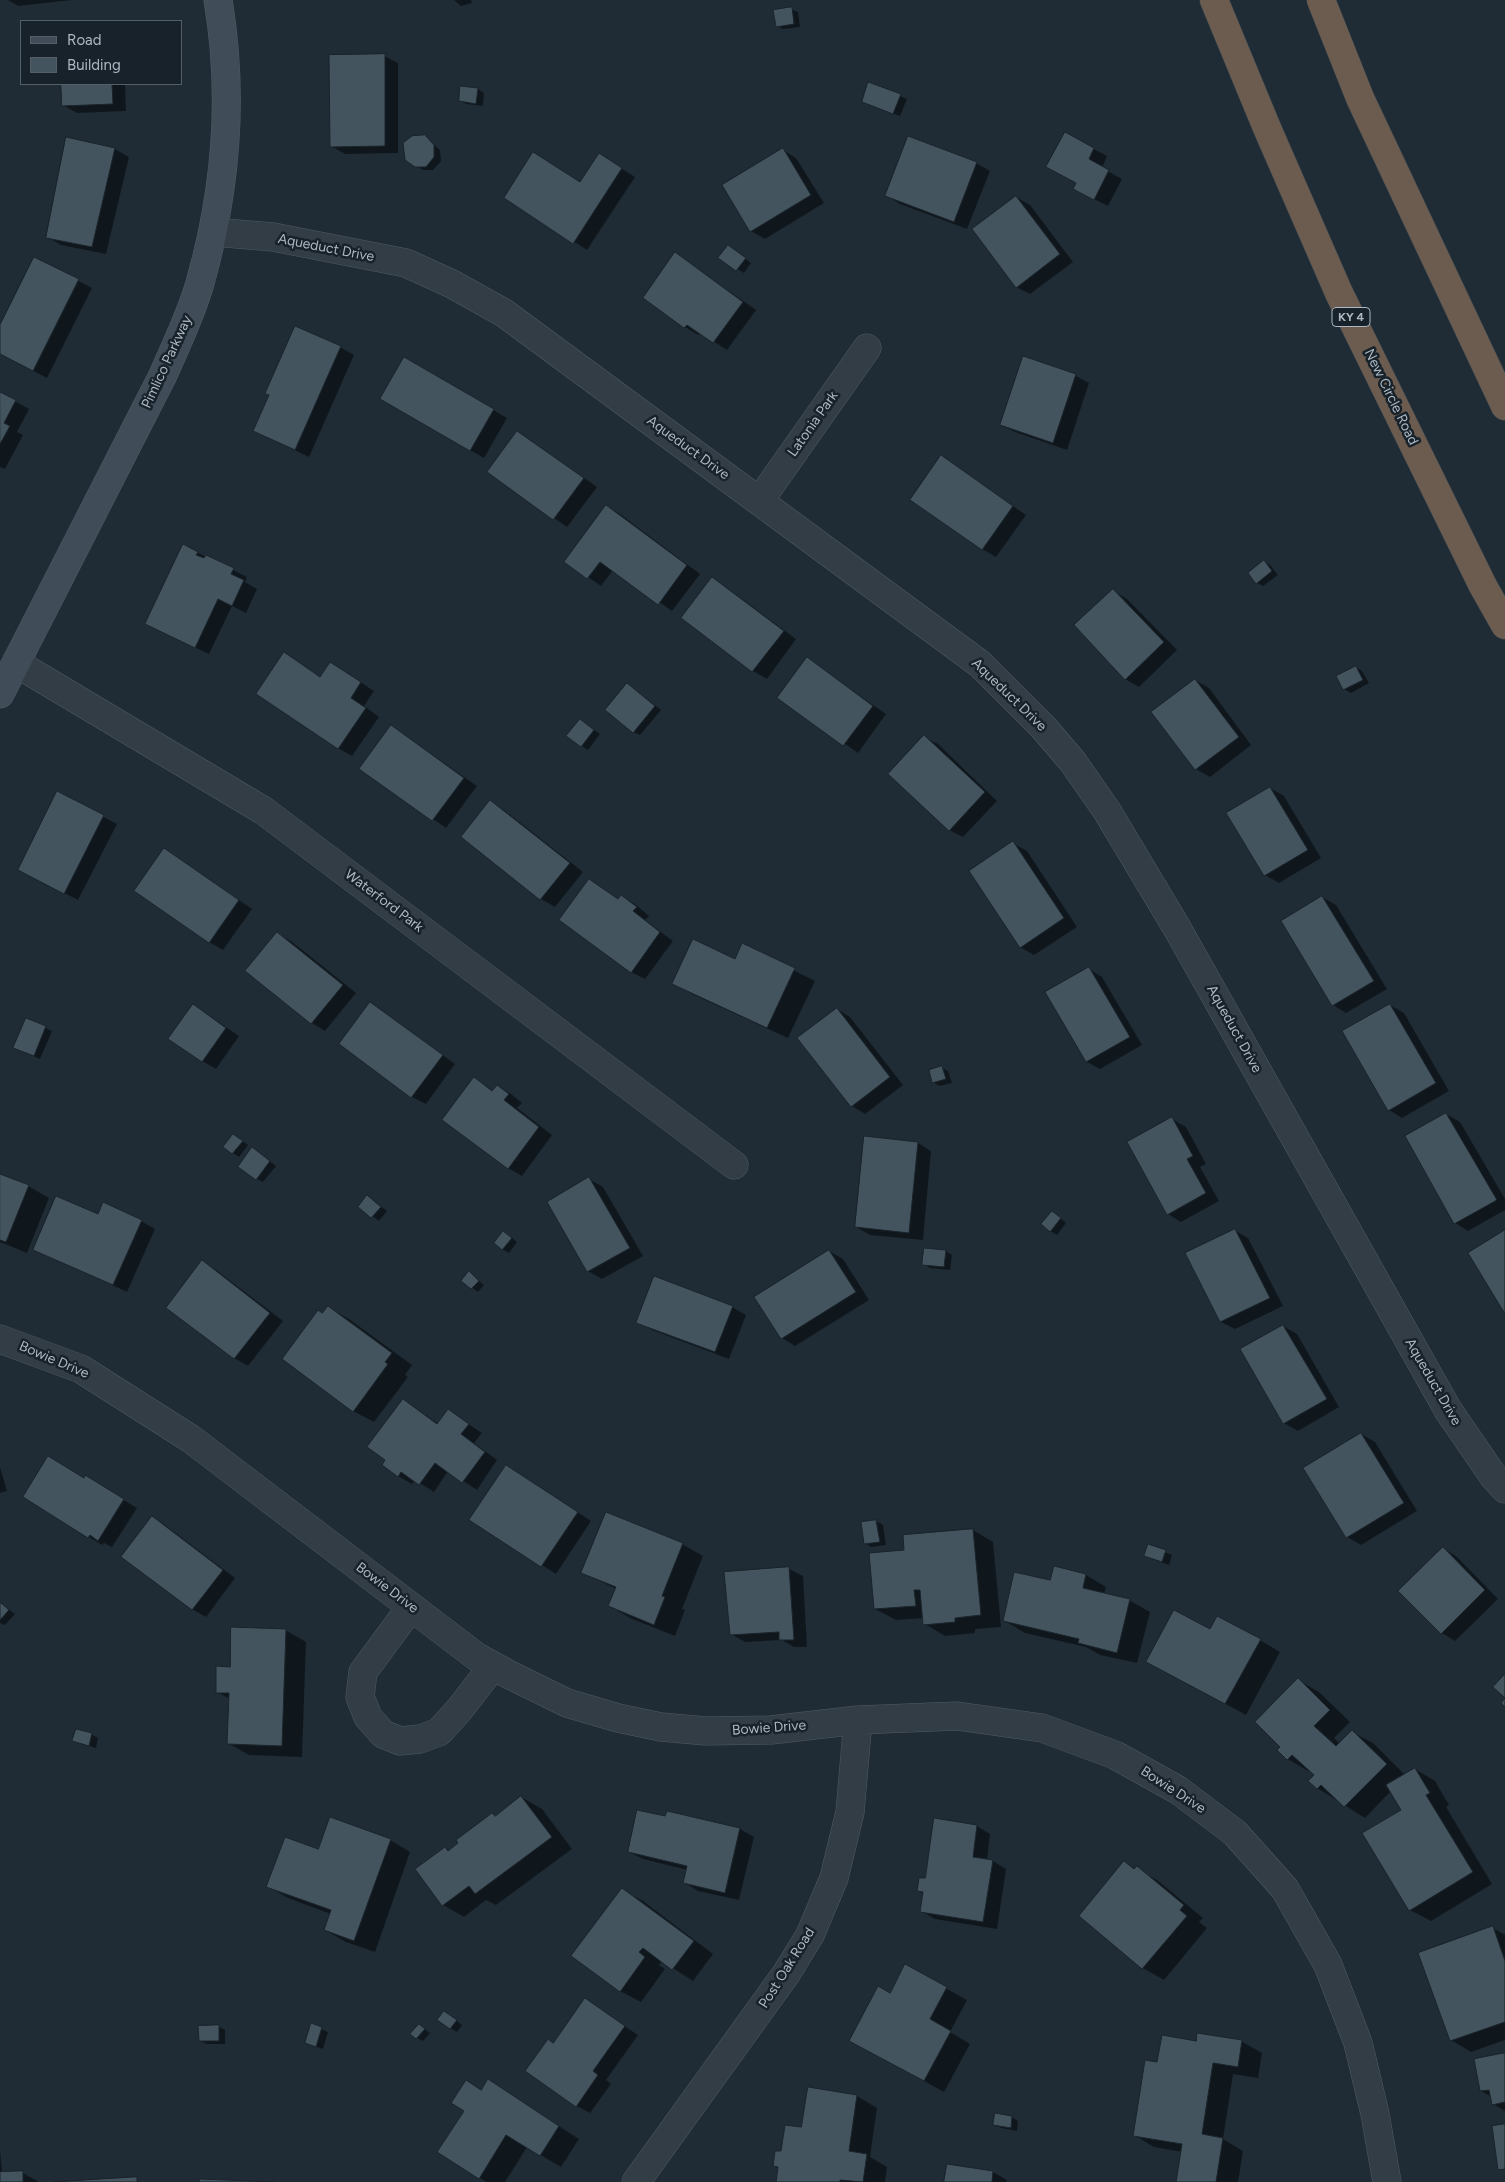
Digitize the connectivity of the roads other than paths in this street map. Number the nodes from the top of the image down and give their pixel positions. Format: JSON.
{"nodes":[{"id":1,"x":218,"y":0,"type":"edge"},
{"id":2,"x":1214,"y":0,"type":"edge"},
{"id":3,"x":1322,"y":0,"type":"edge"},
{"id":4,"x":213,"y":232,"type":"junction"},
{"id":5,"x":867,"y":348,"type":"dead end"},
{"id":6,"x":1501,"y":397,"type":"edge"},
{"id":7,"x":760,"y":500,"type":"junction"},
{"id":8,"x":1505,"y":625,"type":"edge"},
{"id":9,"x":16,"y":663,"type":"junction"},
{"id":10,"x":0,"y":694,"type":"edge"},
{"id":11,"x":734,"y":1165,"type":"dead end"},
{"id":12,"x":0,"y":1339,"type":"edge"},
{"id":13,"x":1505,"y":1489,"type":"edge"},
{"id":14,"x":411,"y":1606,"type":"junction"},
{"id":15,"x":493,"y":1666,"type":"junction"},
{"id":16,"x":858,"y":1720,"type":"junction"},
{"id":17,"x":636,"y":2182,"type":"edge"},
{"id":18,"x":1387,"y":2182,"type":"edge"}],
"edges":[{"from":1,"to":4,"type":"street","name":"Pimlico Parkway"},
{"from":2,"to":8,"type":"highway","name":"New Circle Road","number":"KY 4"},
{"from":3,"to":6,"type":"highway"},
{"from":4,"to":7,"type":"street","name":"Aqueduct Drive"},
{"from":4,"to":9,"type":"street","name":"Pimlico Parkway"},
{"from":5,"to":7,"type":"street","name":"Latonia Park"},
{"from":7,"to":13,"type":"street","name":"Aqueduct Drive"},
{"from":9,"to":10,"type":"street","name":"Pimlico Parkway"},
{"from":9,"to":11,"type":"street","name":"Waterford Park"},
{"from":12,"to":14,"type":"street","name":"Bowie Drive"},
{"from":14,"to":15,"type":"street","name":"Bowie Drive"},
{"from":14,"to":15,"type":"street"},
{"from":15,"to":16,"type":"street","name":"Bowie Drive"},
{"from":16,"to":17,"type":"street","name":"Post Oak Road"},
{"from":16,"to":18,"type":"street","name":"Bowie Drive"}]}
